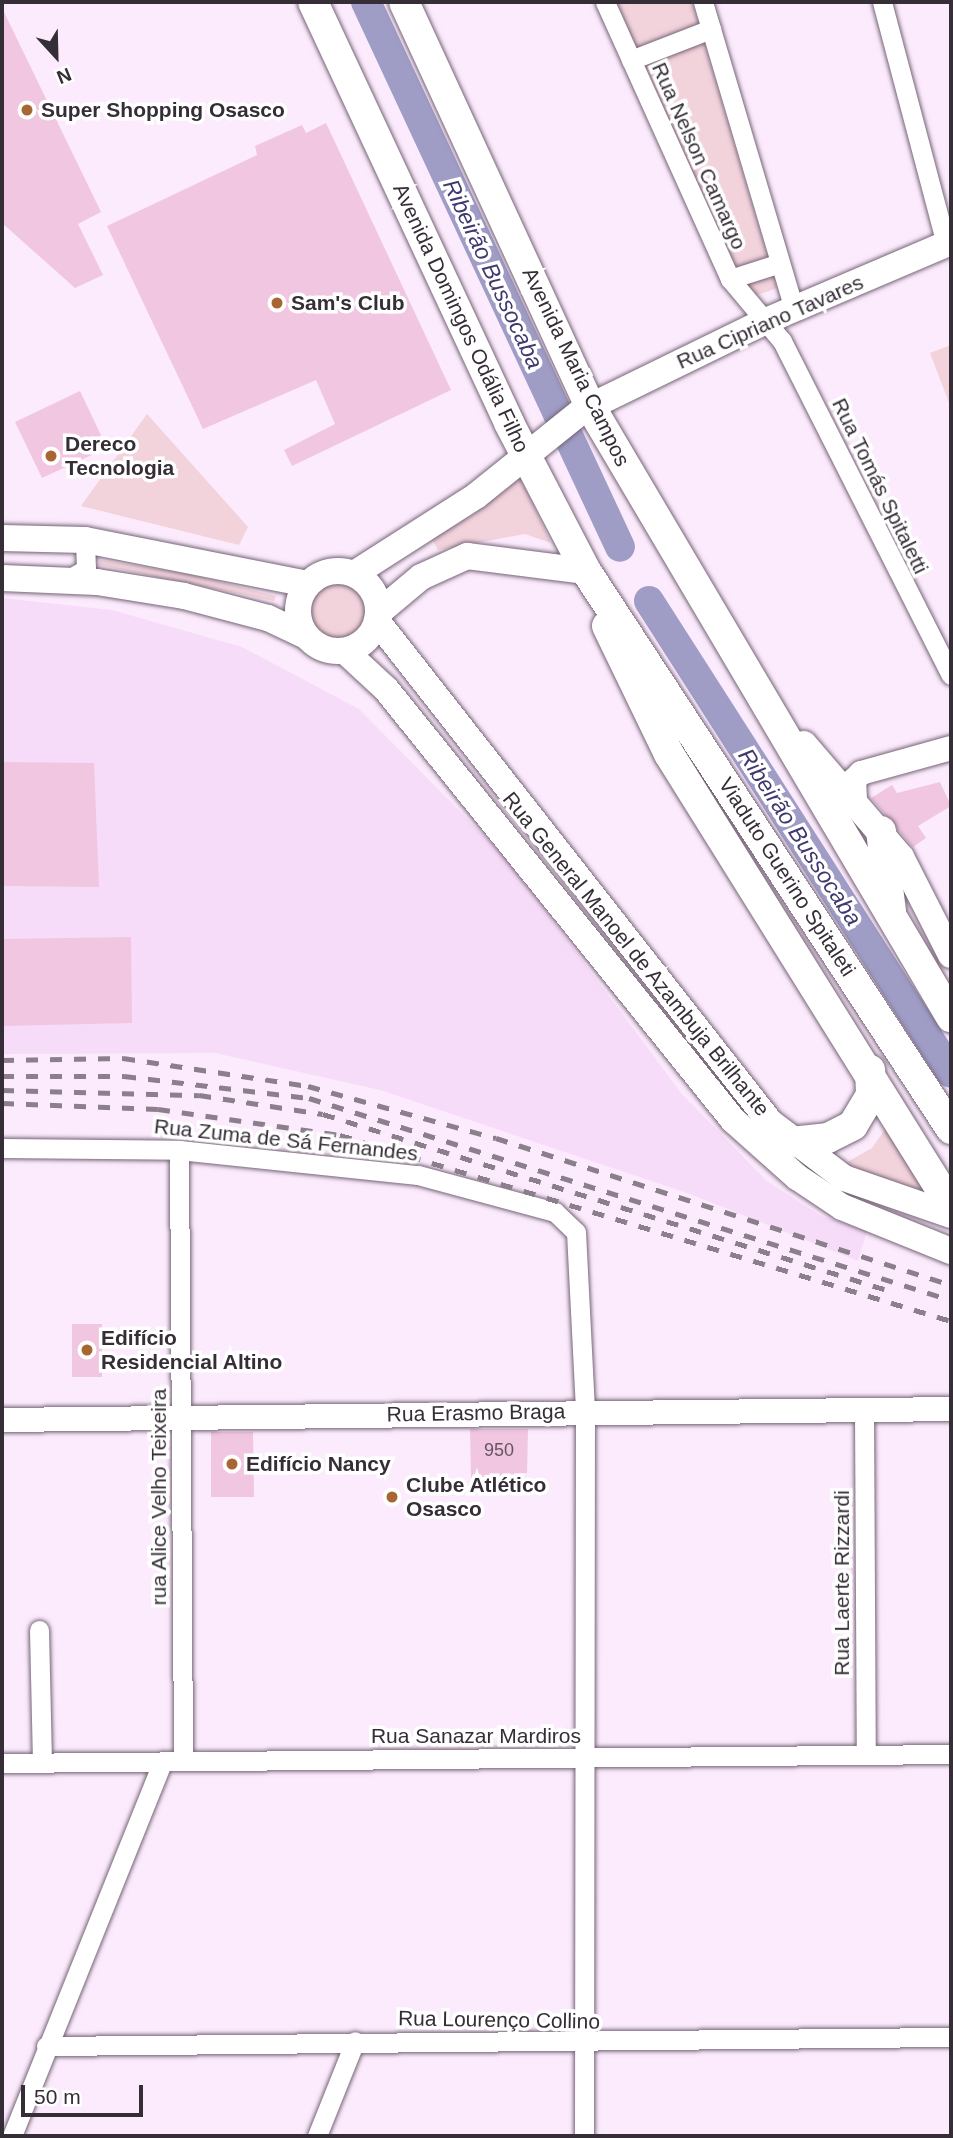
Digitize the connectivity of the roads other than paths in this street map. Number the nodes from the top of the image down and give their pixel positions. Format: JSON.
{"nodes":[{"id":1,"x":313,"y":2,"type":"edge"},
{"id":2,"x":404,"y":2,"type":"edge"},
{"id":3,"x":605,"y":2,"type":"edge"},
{"id":4,"x":703,"y":2,"type":"edge"},
{"id":5,"x":882,"y":2,"type":"edge"},
{"id":6,"x":711,"y":29,"type":"junction"},
{"id":7,"x":631,"y":60,"type":"junction"},
{"id":8,"x":948,"y":243,"type":"edge"},
{"id":9,"x":777,"y":264,"type":"junction"},
{"id":10,"x":730,"y":279,"type":"junction"},
{"id":11,"x":794,"y":309,"type":"junction"},
{"id":12,"x":761,"y":323,"type":"junction"},
{"id":13,"x":586,"y":408,"type":"junction"},
{"id":14,"x":528,"y":450,"type":"junction"},
{"id":15,"x":2,"y":538,"type":"edge"},
{"id":16,"x":85,"y":540,"type":"junction"},
{"id":17,"x":354,"y":573,"type":"junction"},
{"id":18,"x":590,"y":577,"type":"junction"},
{"id":19,"x":2,"y":578,"type":"edge"},
{"id":20,"x":67,"y":580,"type":"junction"},
{"id":21,"x":308,"y":584,"type":"junction"},
{"id":22,"x":377,"y":617,"type":"junction"},
{"id":23,"x":622,"y":626,"type":"joint"},
{"id":24,"x":306,"y":636,"type":"junction"},
{"id":25,"x":346,"y":652,"type":"junction"},
{"id":26,"x":951,"y":675,"type":"edge"},
{"id":27,"x":774,"y":718,"type":"junction"},
{"id":28,"x":951,"y":748,"type":"edge"},
{"id":29,"x":855,"y":799,"type":"junction"},
{"id":30,"x":881,"y":831,"type":"junction"},
{"id":31,"x":893,"y":928,"type":"junction"},
{"id":32,"x":951,"y":955,"type":"edge"},
{"id":33,"x":951,"y":1017,"type":"edge"},
{"id":34,"x":870,"y":1070,"type":"junction"},
{"id":35,"x":951,"y":1129,"type":"edge"},
{"id":36,"x":791,"y":1142,"type":"junction"},
{"id":37,"x":2,"y":1148,"type":"edge"},
{"id":38,"x":179,"y":1150,"type":"junction"},
{"id":39,"x":951,"y":1206,"type":"edge"},
{"id":40,"x":951,"y":1214,"type":"edge"},
{"id":41,"x":951,"y":1251,"type":"edge"},
{"id":42,"x":951,"y":1409,"type":"edge"},
{"id":43,"x":585,"y":1410,"type":"junction"},
{"id":44,"x":864,"y":1410,"type":"junction"},
{"id":45,"x":183,"y":1416,"type":"junction"},
{"id":46,"x":2,"y":1420,"type":"edge"},
{"id":47,"x":39,"y":1630,"type":"dead end"},
{"id":48,"x":951,"y":1754,"type":"edge"},
{"id":49,"x":866,"y":1755,"type":"junction"},
{"id":50,"x":584,"y":1759,"type":"junction"},
{"id":51,"x":183,"y":1761,"type":"junction"},
{"id":52,"x":42,"y":1762,"type":"junction"},
{"id":53,"x":162,"y":1762,"type":"junction"},
{"id":54,"x":2,"y":1763,"type":"edge"},
{"id":55,"x":951,"y":2037,"type":"edge"},
{"id":56,"x":355,"y":2041,"type":"junction"},
{"id":57,"x":586,"y":2044,"type":"junction"},
{"id":58,"x":46,"y":2046,"type":"junction"},
{"id":59,"x":12,"y":2136,"type":"edge"},
{"id":60,"x":317,"y":2136,"type":"edge"},
{"id":61,"x":584,"y":2136,"type":"edge"}],
"edges":[{"from":1,"to":14,"type":"main road","name":"Avenida Domingos Odália Filho"},
{"from":2,"to":13,"type":"main road","name":"Avenida Maria Campos"},
{"from":3,"to":7,"type":"street","name":"Rua Nelson Camargo"},
{"from":4,"to":6,"type":"street"},
{"from":5,"to":8,"type":"street"},
{"from":6,"to":7,"type":"street"},
{"from":6,"to":9,"type":"street"},
{"from":7,"to":10,"type":"street","name":"Rua Nelson Camargo"},
{"from":8,"to":11,"type":"main road","name":"Rua Cipriano Tavares"},
{"from":9,"to":10,"type":"street"},
{"from":9,"to":11,"type":"street"},
{"from":10,"to":12,"type":"street","name":"Rua Nelson Camargo"},
{"from":11,"to":12,"type":"main road","name":"Rua Cipriano Tavares"},
{"from":12,"to":13,"type":"main road","name":"Rua Cipriano Tavares"},
{"from":12,"to":26,"type":"street","name":"Rua Tomás Spitaletti"},
{"from":13,"to":14,"type":"main road","name":"Rua Cipriano Tavares"},
{"from":13,"to":27,"type":"main road","name":"Avenida Maria Campos"},
{"from":14,"to":17,"type":"main road","name":"Rua Cipriano Tavares"},
{"from":14,"to":18,"type":"main road","name":"Avenida Domingos Odália Filho"},
{"from":15,"to":16,"type":"main road"},
{"from":16,"to":20,"type":"street"},
{"from":16,"to":21,"type":"main road"},
{"from":17,"to":21,"type":"main road"},
{"from":17,"to":22,"type":"main road"},
{"from":18,"to":22,"type":"main road"},
{"from":18,"to":23,"type":"main road","name":"Avenida Domingos Odália Filho"},
{"from":18,"to":34,"type":"main road"},
{"from":19,"to":20,"type":"main road"},
{"from":20,"to":24,"type":"main road"},
{"from":21,"to":24,"type":"main road"},
{"from":22,"to":25,"type":"main road"},
{"from":22,"to":36,"type":"main road","name":"Rua General Manoel de Azambuja Brilhante"},
{"from":23,"to":35,"type":"main road","name":"Viaduto Guerino Spitaleti"},
{"from":24,"to":25,"type":"main road"},
{"from":25,"to":41,"type":"main road","name":"Rua General Manoel de Azambuja Brilhante"},
{"from":27,"to":29,"type":"main road","name":"Avenida Maria Campos"},
{"from":27,"to":31,"type":"main road","name":"Avenida Maria Campos"},
{"from":28,"to":29,"type":"street"},
{"from":29,"to":30,"type":"main road","name":"Avenida Maria Campos"},
{"from":30,"to":31,"type":"main road"},
{"from":30,"to":32,"type":"main road","name":"Avenida Maria Campos"},
{"from":31,"to":33,"type":"main road","name":"Avenida Maria Campos"},
{"from":34,"to":36,"type":"main road"},
{"from":34,"to":39,"type":"main road"},
{"from":36,"to":40,"type":"main road","name":"Rua General Manoel de Azambuja Brilhante"},
{"from":37,"to":38,"type":"street","name":"Rua Zuma de Sá Fernandes"},
{"from":38,"to":43,"type":"street","name":"Rua Zuma de Sá Fernandes"},
{"from":38,"to":45,"type":"street","name":"rua Alice Velho Teixeira"},
{"from":42,"to":44,"type":"street","name":"Rua Erasmo Braga"},
{"from":43,"to":44,"type":"street","name":"Rua Erasmo Braga"},
{"from":43,"to":45,"type":"street","name":"Rua Erasmo Braga"},
{"from":43,"to":50,"type":"street"},
{"from":44,"to":49,"type":"street","name":"Rua Laerte Rizzardi"},
{"from":45,"to":46,"type":"street","name":"Rua Erasmo Braga"},
{"from":45,"to":51,"type":"street","name":"rua Alice Velho Teixeira"},
{"from":47,"to":52,"type":"street"},
{"from":48,"to":49,"type":"street","name":"Rua Sanazar Mardiros"},
{"from":49,"to":50,"type":"street","name":"Rua Sanazar Mardiros"},
{"from":50,"to":51,"type":"street","name":"Rua Sanazar Mardiros"},
{"from":50,"to":57,"type":"street"},
{"from":51,"to":53,"type":"street","name":"Rua Sanazar Mardiros"},
{"from":52,"to":53,"type":"street","name":"Rua Sanazar Mardiros"},
{"from":52,"to":54,"type":"street","name":"Rua Sanazar Mardiros"},
{"from":53,"to":58,"type":"street"},
{"from":55,"to":57,"type":"street","name":"Rua Lourenço Collino"},
{"from":56,"to":57,"type":"street","name":"Rua Lourenço Collino"},
{"from":56,"to":58,"type":"street","name":"Rua Lourenço Collino"},
{"from":56,"to":60,"type":"street"},
{"from":57,"to":61,"type":"street"},
{"from":58,"to":59,"type":"street"}]}
